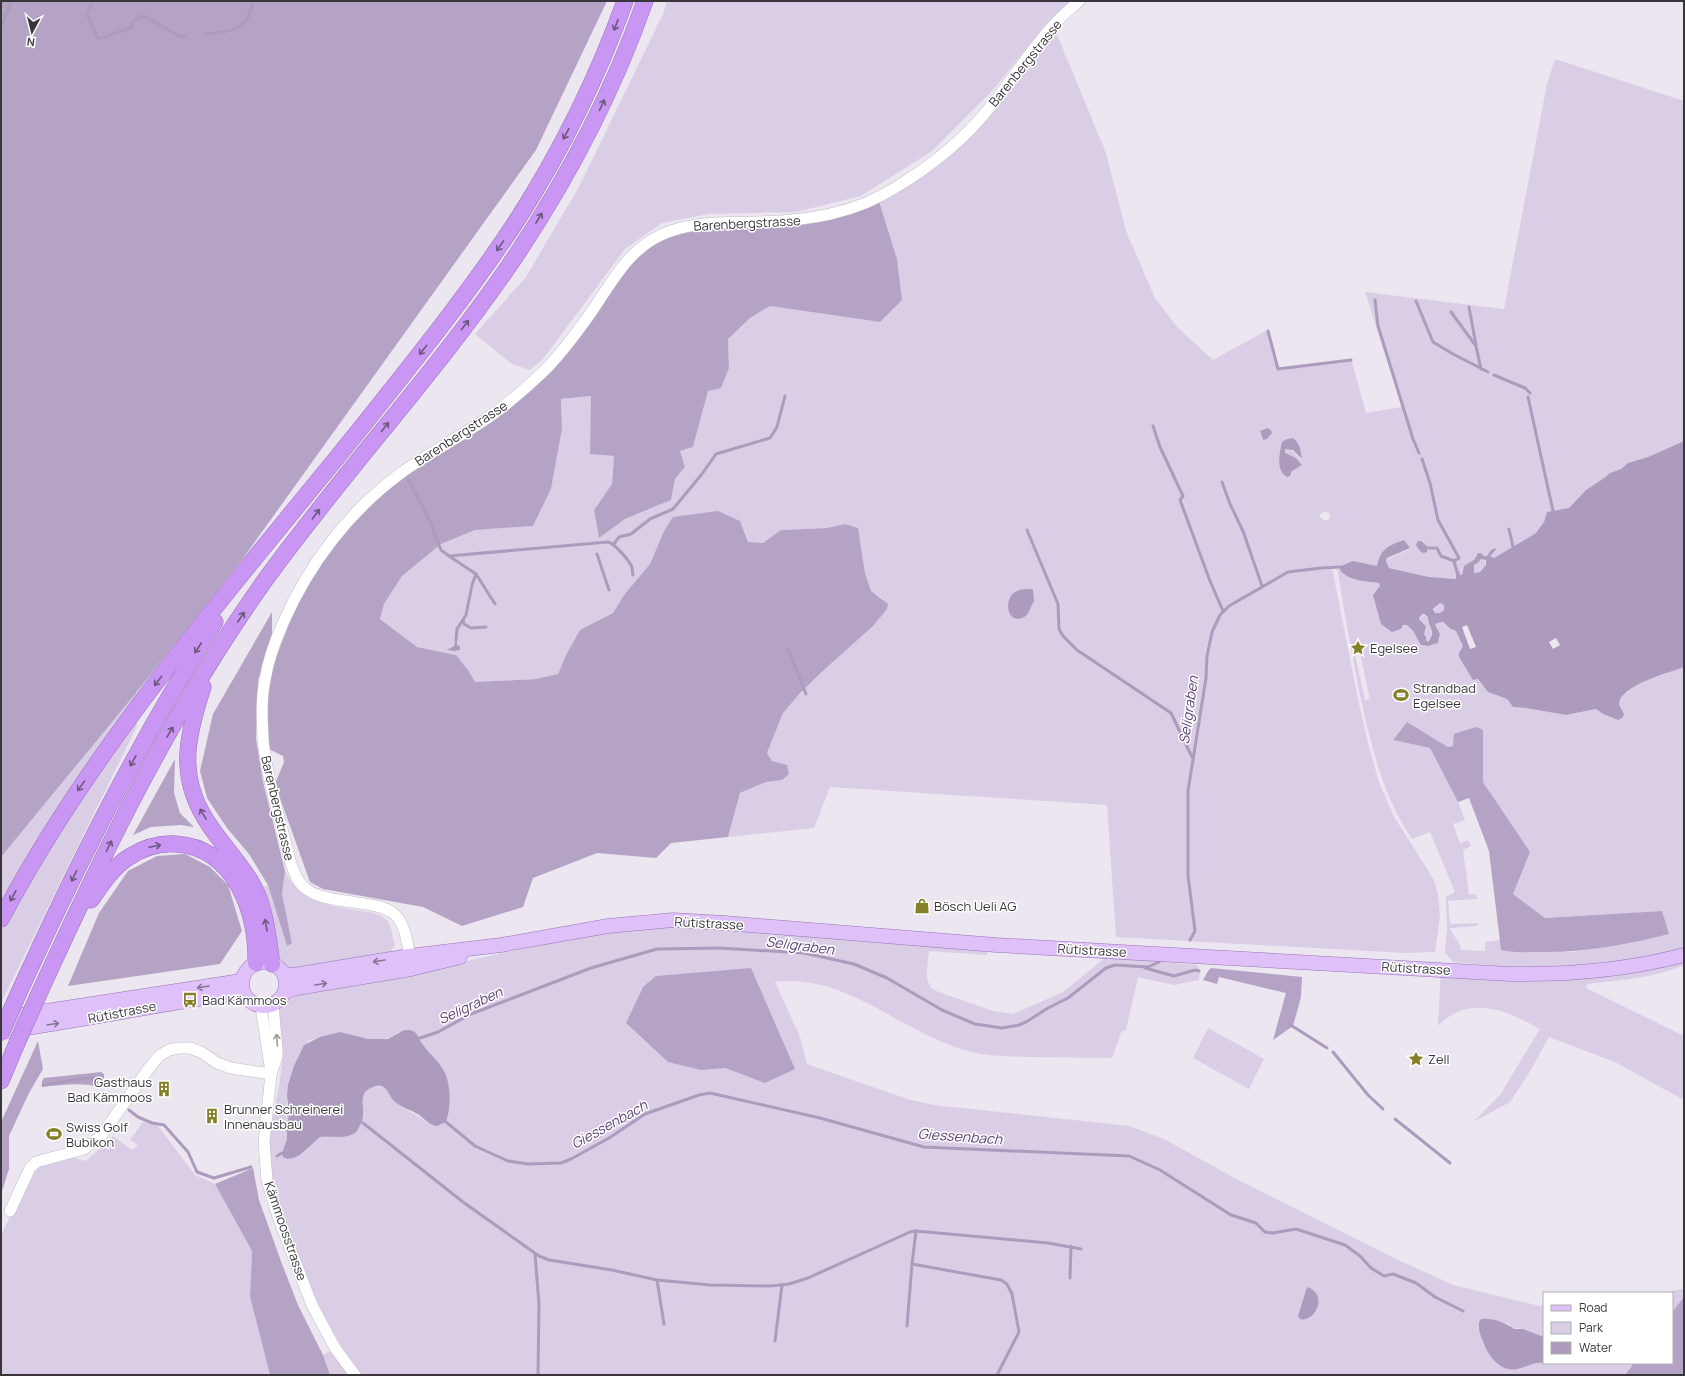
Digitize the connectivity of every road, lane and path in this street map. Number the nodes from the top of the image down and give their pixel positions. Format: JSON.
{"nodes":[{"id":1,"x":625,"y":1,"type":"edge"},
{"id":2,"x":645,"y":1,"type":"edge"},
{"id":3,"x":1079,"y":1,"type":"edge"},
{"id":4,"x":319,"y":480,"type":"junction"},
{"id":5,"x":212,"y":662,"type":"junction"},
{"id":6,"x":1,"y":919,"type":"edge"},
{"id":7,"x":61,"y":944,"type":"junction"},
{"id":8,"x":1684,"y":955,"type":"edge"},
{"id":9,"x":410,"y":962,"type":"junction"},
{"id":10,"x":256,"y":963,"type":"junction"},
{"id":11,"x":278,"y":969,"type":"junction"},
{"id":12,"x":242,"y":987,"type":"junction"},
{"id":13,"x":285,"y":992,"type":"junction"},
{"id":14,"x":267,"y":1006,"type":"junction"},
{"id":15,"x":1,"y":1018,"type":"edge"},
{"id":16,"x":1,"y":1033,"type":"edge"},
{"id":17,"x":271,"y":1074,"type":"junction"},
{"id":18,"x":1,"y":1081,"type":"edge"},
{"id":19,"x":10,"y":1211,"type":"dead end"},
{"id":20,"x":355,"y":1375,"type":"edge"}],
"edges":[{"from":1,"to":4,"type":"highway","one_way":true},
{"from":5,"to":2,"type":"highway","one_way":true},
{"from":3,"to":9,"type":"street","name":"Barenbergstrasse"},
{"from":4,"to":6,"type":"highway","one_way":true},
{"from":4,"to":16,"type":"highway","one_way":true,"bridge":true},
{"from":7,"to":5,"type":"highway","one_way":true},
{"from":11,"to":5,"type":"highway","one_way":true},
{"from":7,"to":10,"type":"highway","one_way":true},
{"from":7,"to":18,"type":"highway","bridge":true},
{"from":8,"to":9,"type":"main road","name":"Rütistrasse"},
{"from":9,"to":11,"type":"main road","name":"Rütistrasse","one_way":true},
{"from":13,"to":9,"type":"main road","name":"Rütistrasse","one_way":true},
{"from":10,"to":11,"type":"main road"},
{"from":10,"to":12,"type":"main road"},
{"from":11,"to":13,"type":"main road"},
{"from":12,"to":14,"type":"main road"},
{"from":12,"to":15,"type":"main road","name":"Rütistrasse","one_way":true},
{"from":16,"to":12,"type":"main road","name":"Rütistrasse","one_way":true},
{"from":13,"to":14,"type":"main road"},
{"from":14,"to":17,"type":"street","name":"Kämmoosstrasse"},
{"from":17,"to":19,"type":"street"},
{"from":17,"to":20,"type":"street","name":"Kämmoosstrasse"}]}
